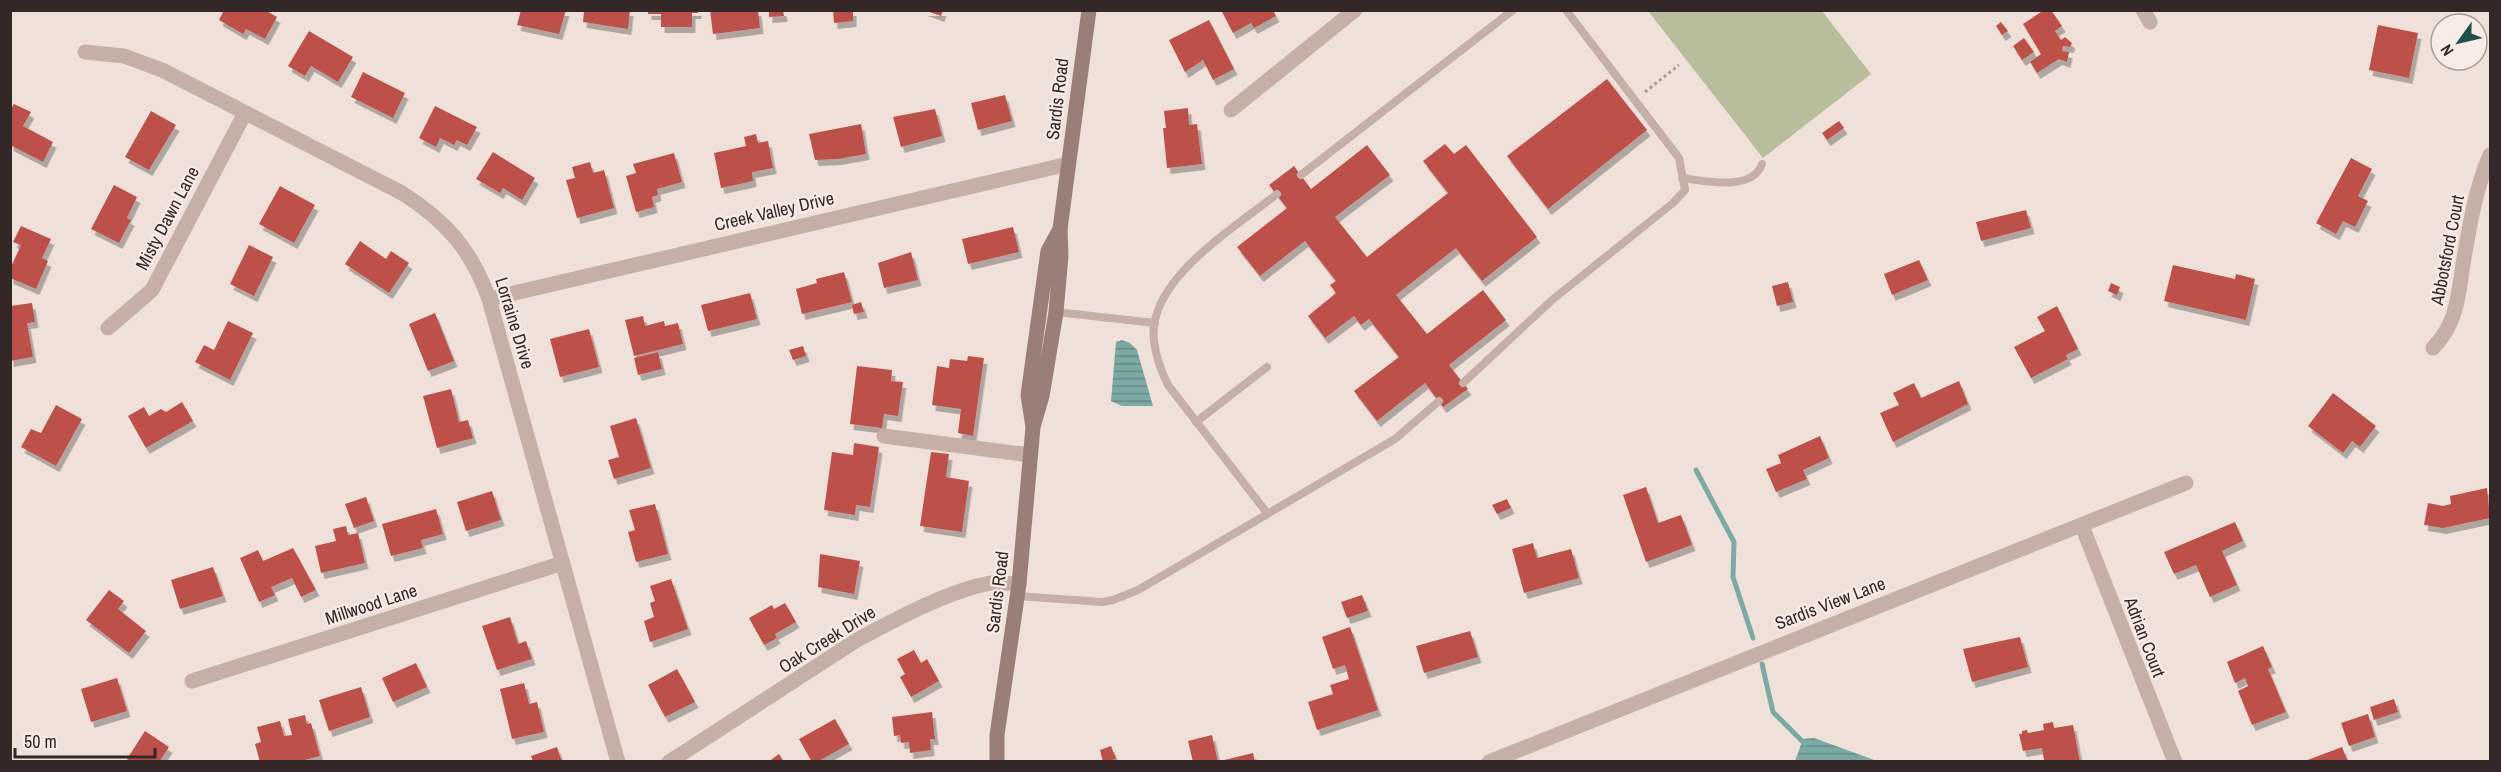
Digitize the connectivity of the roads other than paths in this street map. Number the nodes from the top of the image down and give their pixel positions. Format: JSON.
{"nodes":[{"id":1,"x":1089,"y":10,"type":"edge"},
{"id":2,"x":1513,"y":10,"type":"edge"},
{"id":3,"x":1566,"y":10,"type":"edge"},
{"id":4,"x":1349,"y":12,"type":"edge"},
{"id":5,"x":85,"y":52,"type":"dead end"},
{"id":6,"x":1231,"y":110,"type":"dead end"},
{"id":7,"x":245,"y":113,"type":"junction"},
{"id":8,"x":2490,"y":155,"type":"edge"},
{"id":9,"x":1068,"y":164,"type":"junction"},
{"id":10,"x":1762,"y":164,"type":"dead end"},
{"id":11,"x":1301,"y":175,"type":"dead end"},
{"id":12,"x":1683,"y":178,"type":"junction"},
{"id":13,"x":1277,"y":194,"type":"dead end"},
{"id":14,"x":1060,"y":229,"type":"junction"},
{"id":15,"x":489,"y":299,"type":"junction"},
{"id":16,"x":1056,"y":312,"type":"junction"},
{"id":17,"x":1155,"y":323,"type":"junction"},
{"id":18,"x":108,"y":328,"type":"dead end"},
{"id":19,"x":2433,"y":348,"type":"dead end"},
{"id":20,"x":1267,"y":367,"type":"dead end"},
{"id":21,"x":1463,"y":383,"type":"dead end"},
{"id":22,"x":1439,"y":401,"type":"dead end"},
{"id":23,"x":1196,"y":422,"type":"junction"},
{"id":24,"x":1033,"y":427,"type":"junction"},
{"id":25,"x":884,"y":436,"type":"dead end"},
{"id":26,"x":1030,"y":455,"type":"junction"},
{"id":27,"x":2186,"y":483,"type":"dead end"},
{"id":28,"x":1267,"y":513,"type":"junction"},
{"id":29,"x":2082,"y":526,"type":"junction"},
{"id":30,"x":563,"y":563,"type":"junction"},
{"id":31,"x":1018,"y":590,"type":"junction"},
{"id":32,"x":192,"y":681,"type":"dead end"},
{"id":33,"x":1523,"y":755,"type":"edge"},
{"id":34,"x":618,"y":762,"type":"edge"},
{"id":35,"x":669,"y":762,"type":"edge"},
{"id":36,"x":997,"y":762,"type":"edge"},
{"id":37,"x":1489,"y":762,"type":"edge"},
{"id":38,"x":2175,"y":762,"type":"edge"}],
"edges":[{"from":1,"to":9,"type":"main road","name":"Sardis Road"},
{"from":2,"to":11,"type":"lane"},
{"from":3,"to":12,"type":"lane"},
{"from":4,"to":6,"type":"street"},
{"from":5,"to":7,"type":"street","name":"Lorraine Drive"},
{"from":7,"to":15,"type":"street","name":"Lorraine Drive"},
{"from":7,"to":18,"type":"street","name":"Misty Dawn Lane"},
{"from":8,"to":19,"type":"street","name":"Abbotsford Court"},
{"from":9,"to":14,"type":"main road","name":"Sardis Road"},
{"from":9,"to":15,"type":"street","name":"Creek Valley Drive"},
{"from":10,"to":12,"type":"lane"},
{"from":12,"to":21,"type":"lane"},
{"from":13,"to":17,"type":"lane"},
{"from":14,"to":16,"type":"main road","name":"Sardis Road"},
{"from":14,"to":24,"type":"main road","name":"Sardis Road"},
{"from":15,"to":30,"type":"street","name":"Lorraine Drive"},
{"from":16,"to":17,"type":"lane"},
{"from":16,"to":24,"type":"main road","name":"Sardis Road"},
{"from":17,"to":23,"type":"lane"},
{"from":20,"to":23,"type":"lane"},
{"from":22,"to":28,"type":"lane"},
{"from":23,"to":28,"type":"lane"},
{"from":24,"to":26,"type":"main road","name":"Sardis Road"},
{"from":25,"to":26,"type":"street"},
{"from":26,"to":31,"type":"main road","name":"Sardis Road"},
{"from":27,"to":29,"type":"street","name":"Sardis View Lane"},
{"from":28,"to":31,"type":"lane"},
{"from":29,"to":33,"type":"street","name":"Sardis View Lane"},
{"from":29,"to":38,"type":"street","name":"Adrian Court"},
{"from":30,"to":32,"type":"street","name":"Millwood Lane"},
{"from":30,"to":34,"type":"street","name":"Lorraine Drive"},
{"from":31,"to":35,"type":"street","name":"Oak Creek Drive"},
{"from":31,"to":36,"type":"main road","name":"Sardis Road"},
{"from":33,"to":37,"type":"street","name":"Sardis View Lane"}]}
